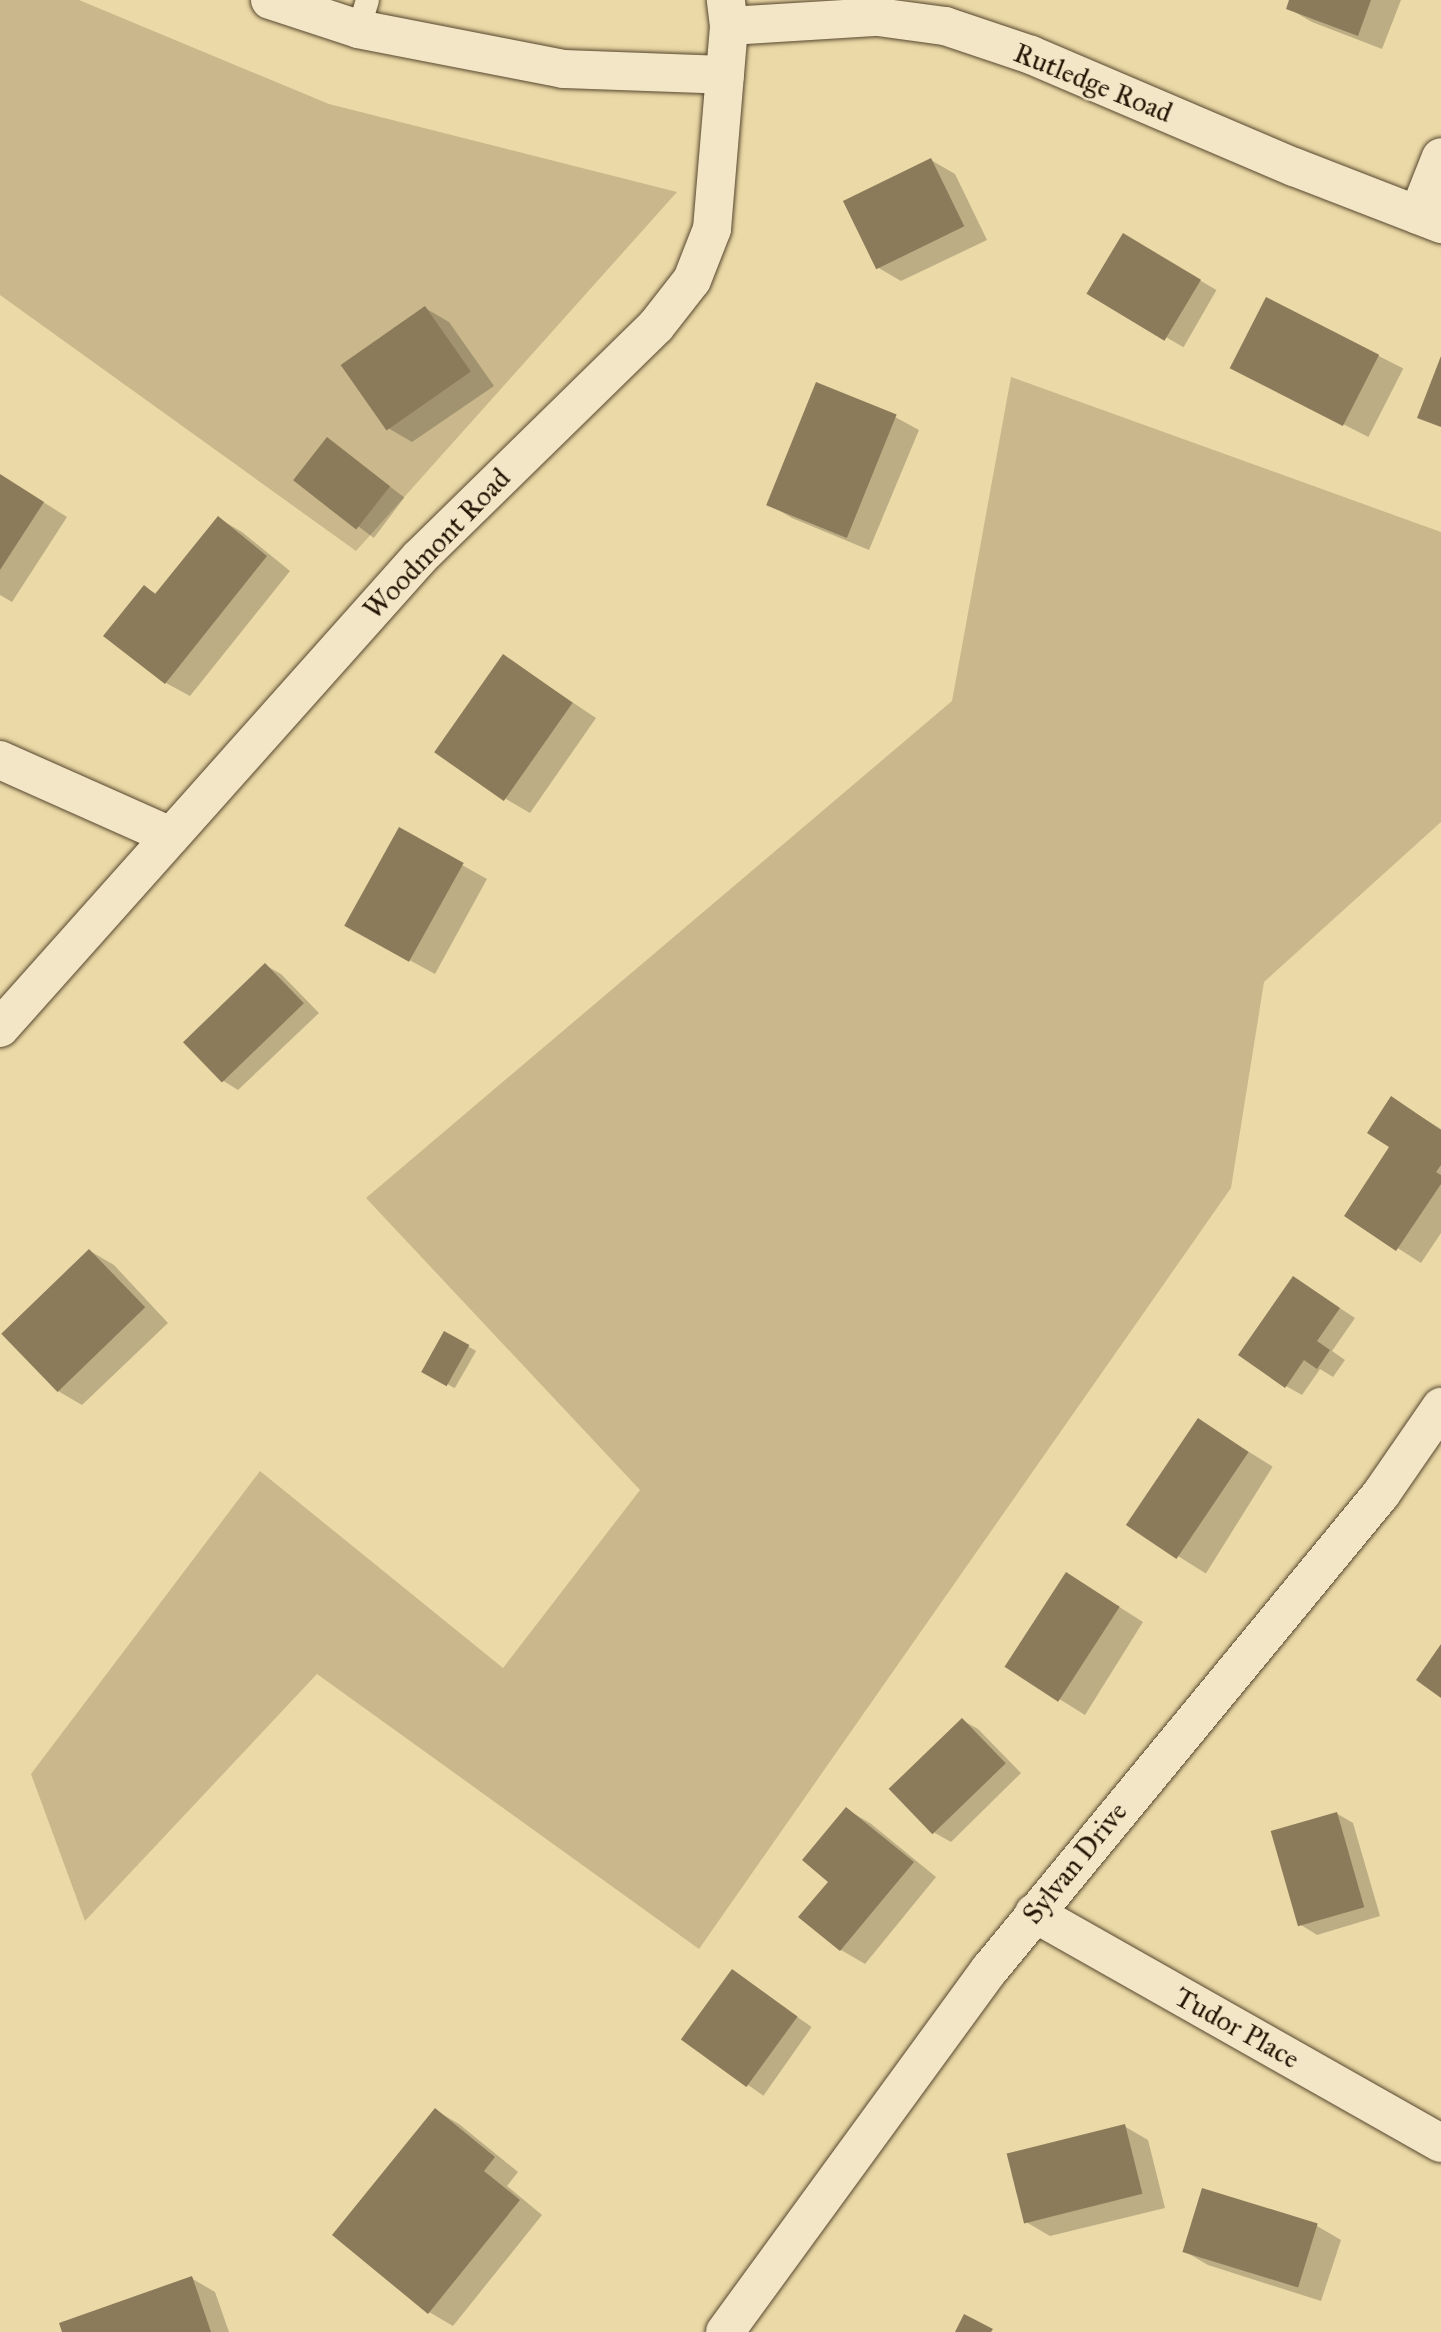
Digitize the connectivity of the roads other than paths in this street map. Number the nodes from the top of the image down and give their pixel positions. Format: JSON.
{"nodes":[{"id":1,"x":270,"y":0,"type":"edge"},
{"id":2,"x":727,"y":13,"type":"edge"},
{"id":3,"x":362,"y":14,"type":"edge"},
{"id":4,"x":725,"y":75,"type":"junction"},
{"id":5,"x":1441,"y":158,"type":"edge"},
{"id":6,"x":1430,"y":220,"type":"edge"},
{"id":7,"x":0,"y":760,"type":"edge"},
{"id":8,"x":171,"y":836,"type":"junction"},
{"id":9,"x":0,"y":1028,"type":"edge"},
{"id":10,"x":1441,"y":1407,"type":"edge"},
{"id":11,"x":1034,"y":1913,"type":"junction"},
{"id":12,"x":1441,"y":2143,"type":"edge"},
{"id":13,"x":725,"y":2332,"type":"edge"}],
"edges":[{"from":1,"to":3,"type":"street"},
{"from":2,"to":4,"type":"street","name":"Woodmont Road"},
{"from":2,"to":6,"type":"street","name":"Rutledge Road"},
{"from":3,"to":4,"type":"street"},
{"from":4,"to":8,"type":"street","name":"Woodmont Road"},
{"from":5,"to":6,"type":"street"},
{"from":7,"to":8,"type":"street"},
{"from":8,"to":9,"type":"street","name":"Woodmont Road"},
{"from":10,"to":11,"type":"street","name":"Sylvan Drive"},
{"from":11,"to":12,"type":"street","name":"Tudor Place"},
{"from":11,"to":13,"type":"street","name":"Sylvan Drive"}]}
